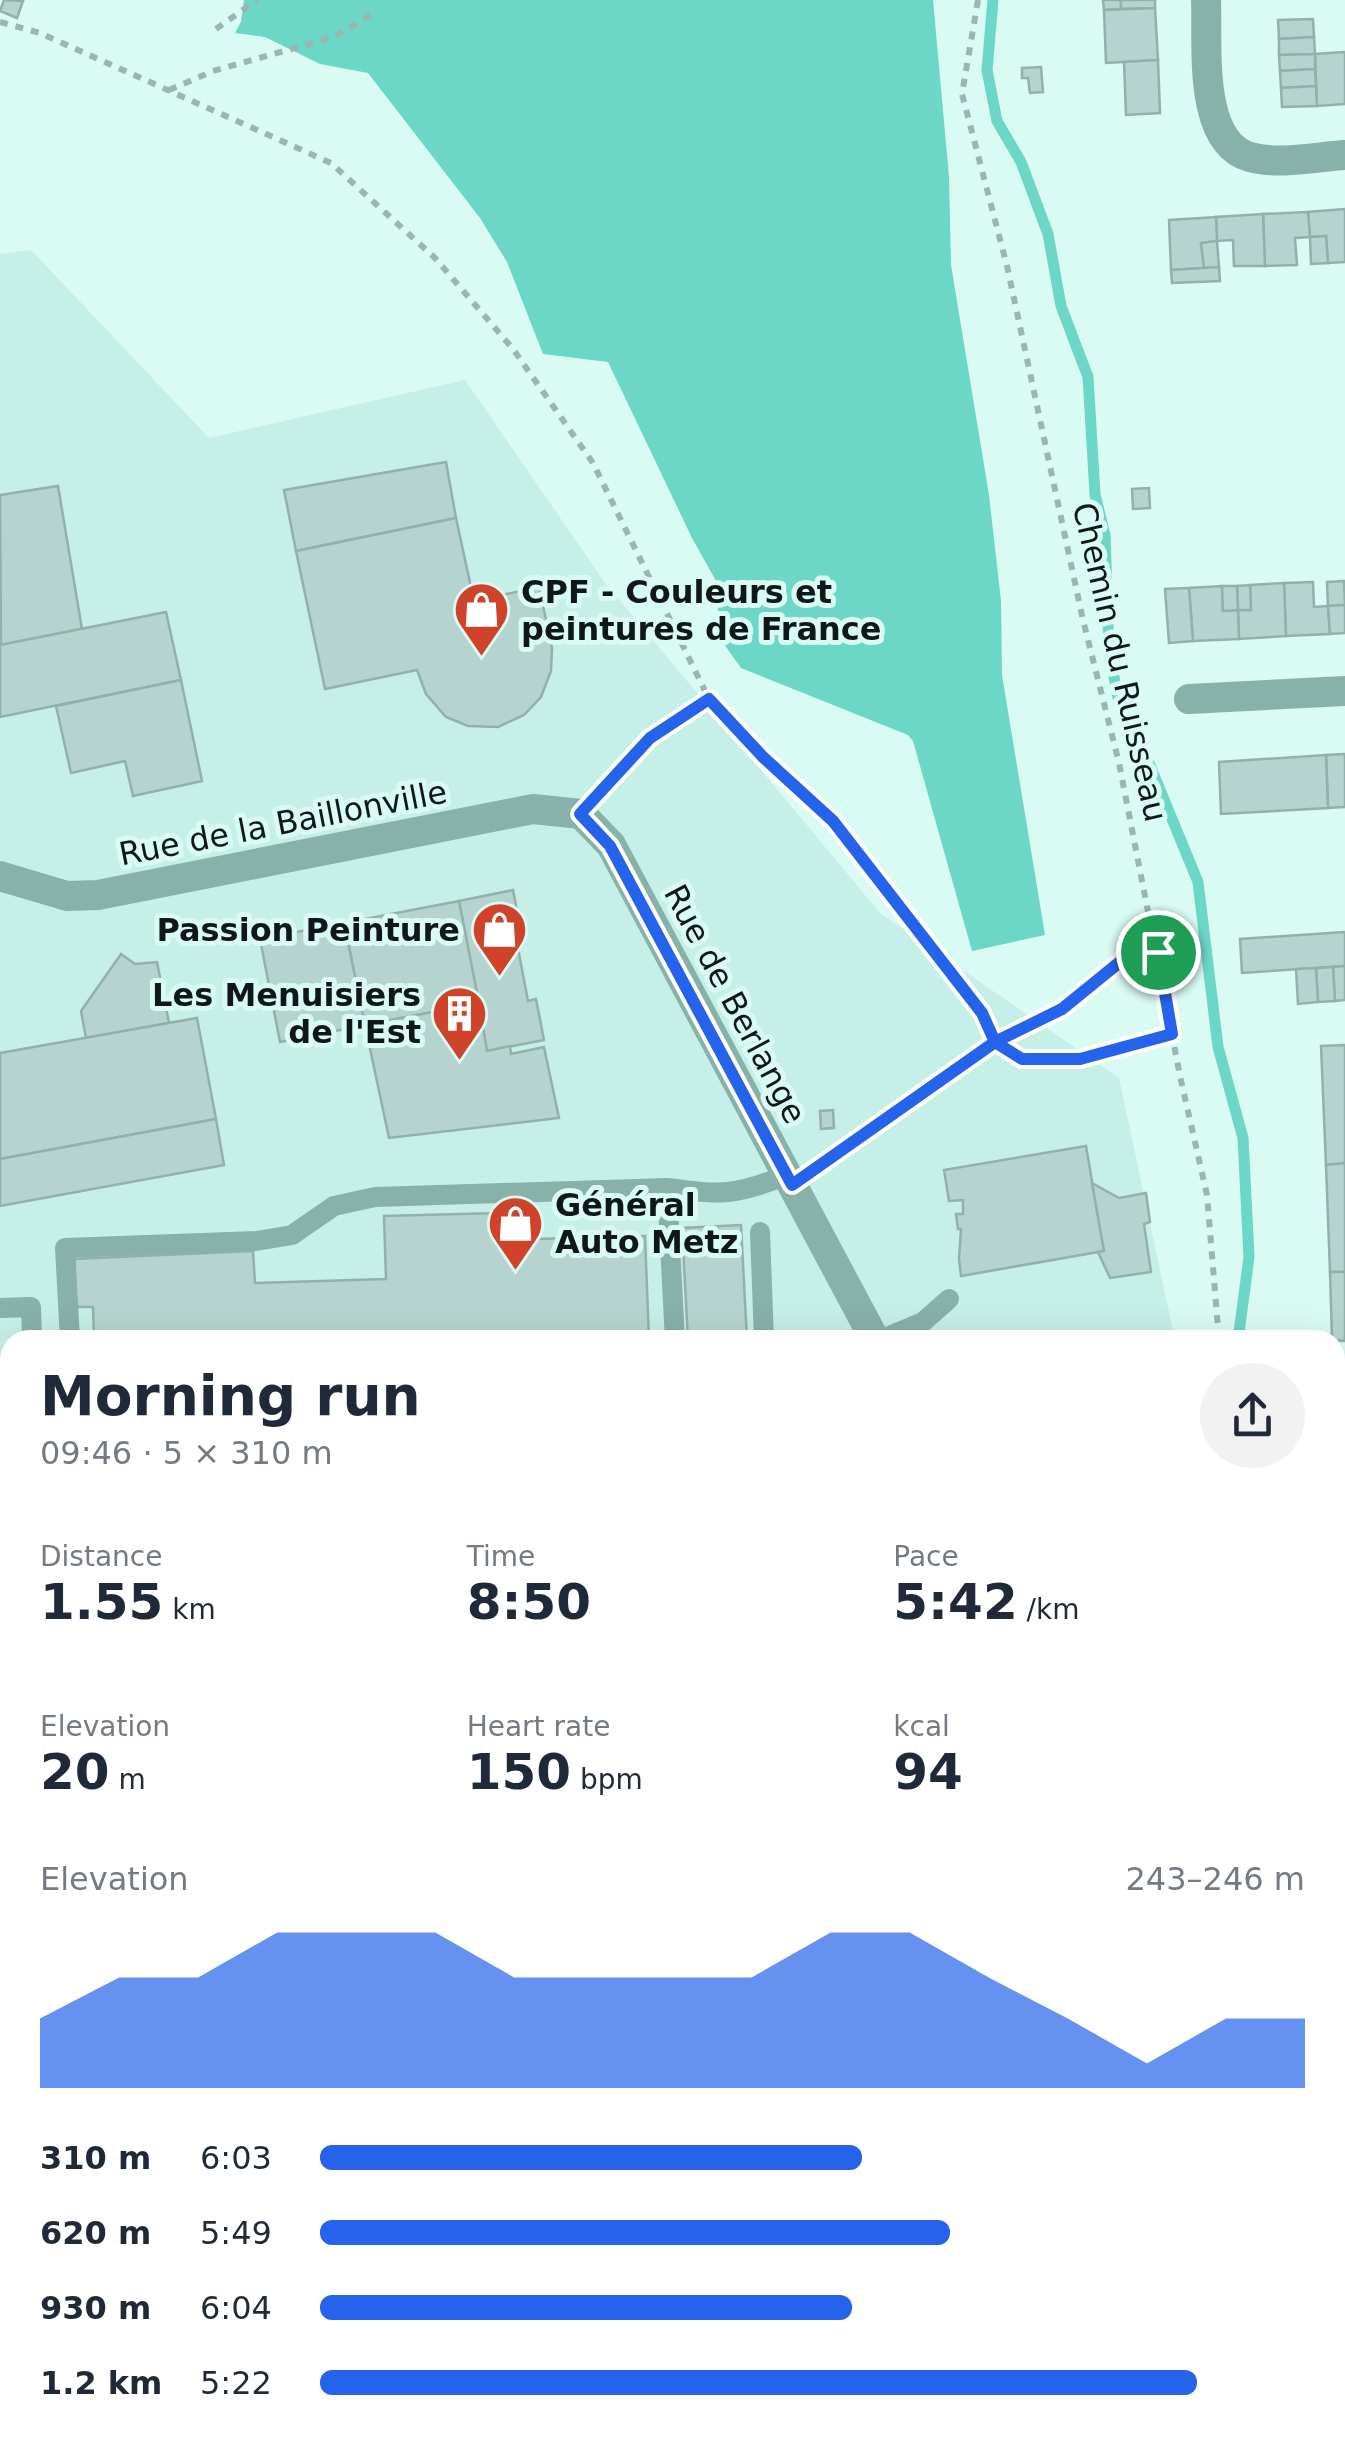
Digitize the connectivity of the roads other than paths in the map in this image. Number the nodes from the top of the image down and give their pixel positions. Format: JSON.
{"nodes":[{"id":1,"x":1206,"y":0,"type":"edge"},
{"id":2,"x":1345,"y":156,"type":"edge"},
{"id":3,"x":1345,"y":691,"type":"edge"},
{"id":4,"x":1189,"y":698,"type":"dead end"},
{"id":5,"x":580,"y":814,"type":"joint"},
{"id":6,"x":0,"y":876,"type":"edge"},
{"id":7,"x":789,"y":1180,"type":"junction"},
{"id":8,"x":667,"y":1188,"type":"junction"},
{"id":9,"x":760,"y":1232,"type":"dead end"},
{"id":10,"x":948,"y":1299,"type":"dead end"},
{"id":11,"x":0,"y":1308,"type":"edge"},
{"id":12,"x":32,"y":1330,"type":"edge"},
{"id":13,"x":69,"y":1330,"type":"edge"},
{"id":14,"x":675,"y":1330,"type":"edge"},
{"id":15,"x":764,"y":1330,"type":"edge"},
{"id":16,"x":872,"y":1330,"type":"edge"},
{"id":17,"x":903,"y":1330,"type":"edge"}],
"edges":[{"from":1,"to":2,"type":"street"},
{"from":3,"to":4,"type":"street"},
{"from":5,"to":6,"type":"street","name":"Rue de la Baillonville"},
{"from":5,"to":7,"type":"street","name":"Rue de Berlange"},
{"from":7,"to":8,"type":"lane"},
{"from":7,"to":16,"type":"street","name":"Rue de Berlange"},
{"from":8,"to":13,"type":"lane"},
{"from":8,"to":14,"type":"lane"},
{"from":9,"to":15,"type":"lane"},
{"from":10,"to":17,"type":"lane"},
{"from":11,"to":12,"type":"lane"}]}
